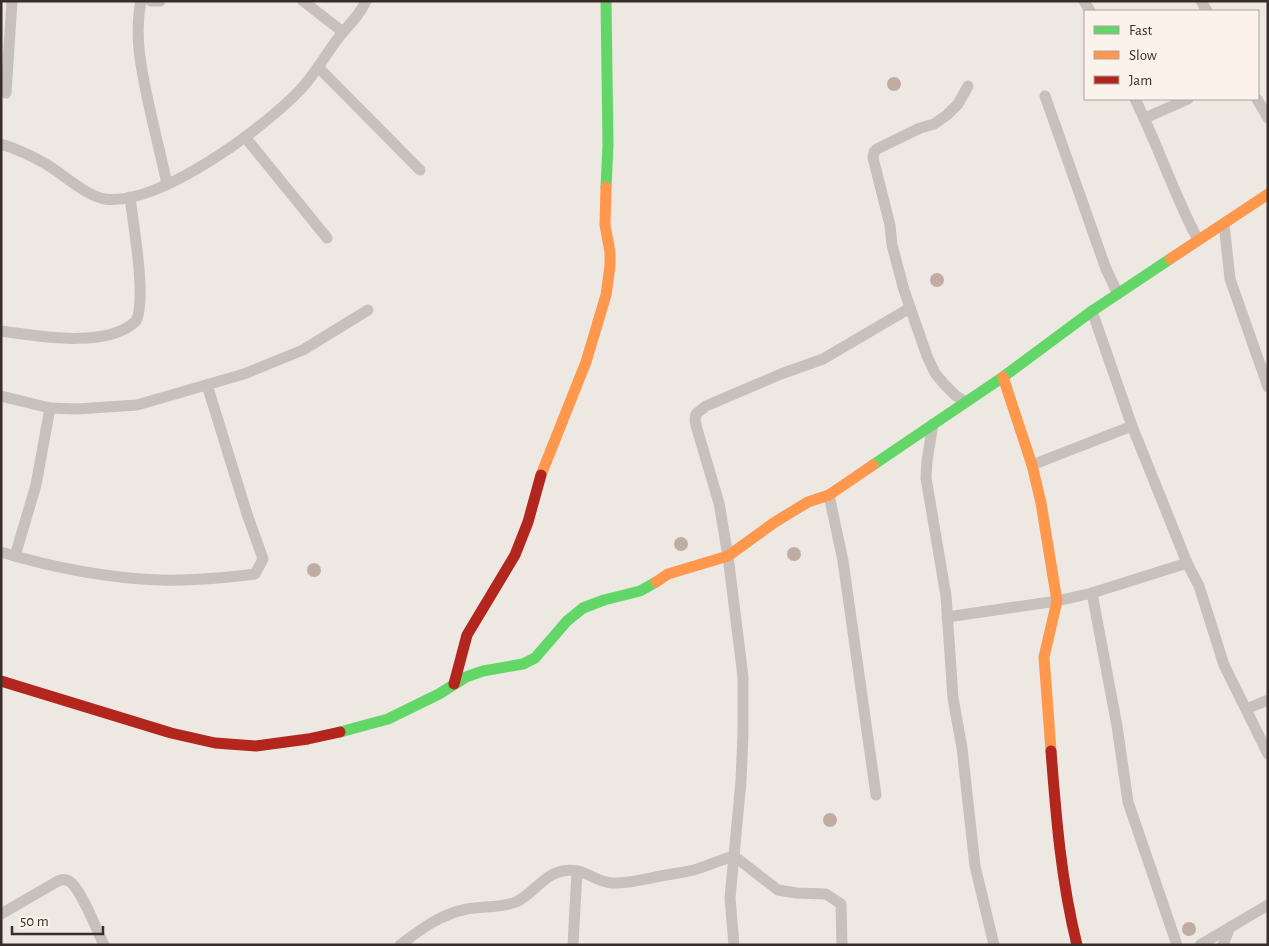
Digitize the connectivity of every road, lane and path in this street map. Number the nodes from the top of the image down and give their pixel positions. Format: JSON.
{"nodes":[{"id":1,"x":12,"y":1,"type":"edge"},
{"id":2,"x":141,"y":1,"type":"edge"},
{"id":3,"x":151,"y":1,"type":"edge"},
{"id":4,"x":160,"y":1,"type":"edge"},
{"id":5,"x":303,"y":1,"type":"edge"},
{"id":6,"x":366,"y":1,"type":"edge"},
{"id":7,"x":606,"y":1,"type":"edge"},
{"id":8,"x":343,"y":32,"type":"junction"},
{"id":9,"x":318,"y":67,"type":"junction"},
{"id":10,"x":968,"y":86,"type":"dead end"},
{"id":11,"x":6,"y":93,"type":"dead end"},
{"id":12,"x":1044,"y":96,"type":"dead end"},
{"id":13,"x":1136,"y":100,"type":"edge"},
{"id":14,"x":1186,"y":100,"type":"edge"},
{"id":15,"x":1258,"y":100,"type":"edge"},
{"id":16,"x":1145,"y":118,"type":"junction"},
{"id":17,"x":1268,"y":118,"type":"edge"},
{"id":18,"x":245,"y":137,"type":"junction"},
{"id":19,"x":1,"y":144,"type":"edge"},
{"id":20,"x":420,"y":170,"type":"dead end"},
{"id":21,"x":167,"y":184,"type":"junction"},
{"id":22,"x":1268,"y":194,"type":"edge"},
{"id":23,"x":130,"y":197,"type":"junction"},
{"id":24,"x":1224,"y":224,"type":"junction"},
{"id":25,"x":326,"y":238,"type":"dead end"},
{"id":26,"x":1198,"y":240,"type":"junction"},
{"id":27,"x":1118,"y":294,"type":"junction"},
{"id":28,"x":910,"y":308,"type":"junction"},
{"id":29,"x":368,"y":310,"type":"dead end"},
{"id":30,"x":1092,"y":311,"type":"junction"},
{"id":31,"x":1,"y":331,"type":"edge"},
{"id":32,"x":1003,"y":378,"type":"junction"},
{"id":33,"x":207,"y":385,"type":"junction"},
{"id":34,"x":1268,"y":387,"type":"edge"},
{"id":35,"x":1,"y":396,"type":"edge"},
{"id":36,"x":966,"y":402,"type":"junction"},
{"id":37,"x":50,"y":408,"type":"junction"},
{"id":38,"x":933,"y":424,"type":"junction"},
{"id":39,"x":1132,"y":426,"type":"junction"},
{"id":40,"x":1032,"y":465,"type":"junction"},
{"id":41,"x":829,"y":494,"type":"junction"},
{"id":42,"x":1,"y":552,"type":"edge"},
{"id":43,"x":15,"y":556,"type":"junction"},
{"id":44,"x":728,"y":556,"type":"junction"},
{"id":45,"x":1186,"y":563,"type":"junction"},
{"id":46,"x":1092,"y":593,"type":"junction"},
{"id":47,"x":1057,"y":601,"type":"junction"},
{"id":48,"x":947,"y":617,"type":"junction"},
{"id":49,"x":1,"y":682,"type":"edge"},
{"id":50,"x":454,"y":684,"type":"junction"},
{"id":51,"x":1268,"y":700,"type":"edge"},
{"id":52,"x":1246,"y":709,"type":"junction"},
{"id":53,"x":1268,"y":754,"type":"edge"},
{"id":54,"x":876,"y":795,"type":"dead end"},
{"id":55,"x":734,"y":856,"type":"junction"},
{"id":56,"x":577,"y":870,"type":"junction"},
{"id":57,"x":1268,"y":905,"type":"edge"},
{"id":58,"x":1,"y":914,"type":"edge"},
{"id":59,"x":1230,"y":927,"type":"junction"},
{"id":60,"x":104,"y":945,"type":"edge"},
{"id":61,"x":400,"y":945,"type":"edge"},
{"id":62,"x":573,"y":945,"type":"edge"},
{"id":63,"x":734,"y":945,"type":"edge"},
{"id":64,"x":842,"y":945,"type":"edge"},
{"id":65,"x":994,"y":945,"type":"edge"},
{"id":66,"x":1077,"y":945,"type":"edge"},
{"id":67,"x":1177,"y":945,"type":"edge"},
{"id":68,"x":1200,"y":945,"type":"edge"},
{"id":69,"x":1223,"y":945,"type":"edge"}],
"edges":[{"from":1,"to":11,"type":"street"},
{"from":2,"to":21,"type":"street"},
{"from":3,"to":4,"type":"street"},
{"from":5,"to":8,"type":"street"},
{"from":6,"to":8,"type":"street"},
{"from":7,"to":50,"type":"street"},
{"from":8,"to":9,"type":"street"},
{"from":9,"to":18,"type":"street"},
{"from":9,"to":20,"type":"street"},
{"from":10,"to":28,"type":"street"},
{"from":12,"to":27,"type":"street"},
{"from":13,"to":16,"type":"street"},
{"from":14,"to":16,"type":"street"},
{"from":15,"to":17,"type":"street"},
{"from":16,"to":26,"type":"street"},
{"from":18,"to":21,"type":"street"},
{"from":18,"to":25,"type":"street"},
{"from":19,"to":23,"type":"street"},
{"from":21,"to":23,"type":"street"},
{"from":22,"to":24,"type":"street"},
{"from":23,"to":31,"type":"street"},
{"from":24,"to":26,"type":"street"},
{"from":24,"to":34,"type":"street"},
{"from":26,"to":27,"type":"street"},
{"from":27,"to":30,"type":"street"},
{"from":28,"to":36,"type":"street"},
{"from":28,"to":44,"type":"street"},
{"from":29,"to":33,"type":"street"},
{"from":30,"to":32,"type":"street"},
{"from":30,"to":39,"type":"street"},
{"from":32,"to":36,"type":"street"},
{"from":32,"to":40,"type":"street"},
{"from":33,"to":37,"type":"street"},
{"from":33,"to":43,"type":"street"},
{"from":35,"to":37,"type":"street"},
{"from":36,"to":38,"type":"street"},
{"from":37,"to":43,"type":"street"},
{"from":38,"to":41,"type":"street"},
{"from":38,"to":48,"type":"street"},
{"from":39,"to":40,"type":"street"},
{"from":39,"to":45,"type":"street"},
{"from":40,"to":47,"type":"street"},
{"from":41,"to":44,"type":"street"},
{"from":41,"to":54,"type":"street"},
{"from":42,"to":43,"type":"street"},
{"from":44,"to":50,"type":"street"},
{"from":44,"to":55,"type":"street"},
{"from":45,"to":46,"type":"street"},
{"from":45,"to":52,"type":"street"},
{"from":46,"to":47,"type":"street"},
{"from":46,"to":67,"type":"street"},
{"from":47,"to":48,"type":"street"},
{"from":47,"to":66,"type":"street"},
{"from":48,"to":65,"type":"street"},
{"from":49,"to":50,"type":"street"},
{"from":51,"to":52,"type":"street"},
{"from":52,"to":53,"type":"street"},
{"from":55,"to":56,"type":"street"},
{"from":55,"to":63,"type":"street"},
{"from":55,"to":64,"type":"street"},
{"from":56,"to":61,"type":"street"},
{"from":56,"to":62,"type":"street"},
{"from":57,"to":59,"type":"street"},
{"from":58,"to":60,"type":"street"},
{"from":59,"to":68,"type":"street"},
{"from":59,"to":69,"type":"street"}]}
